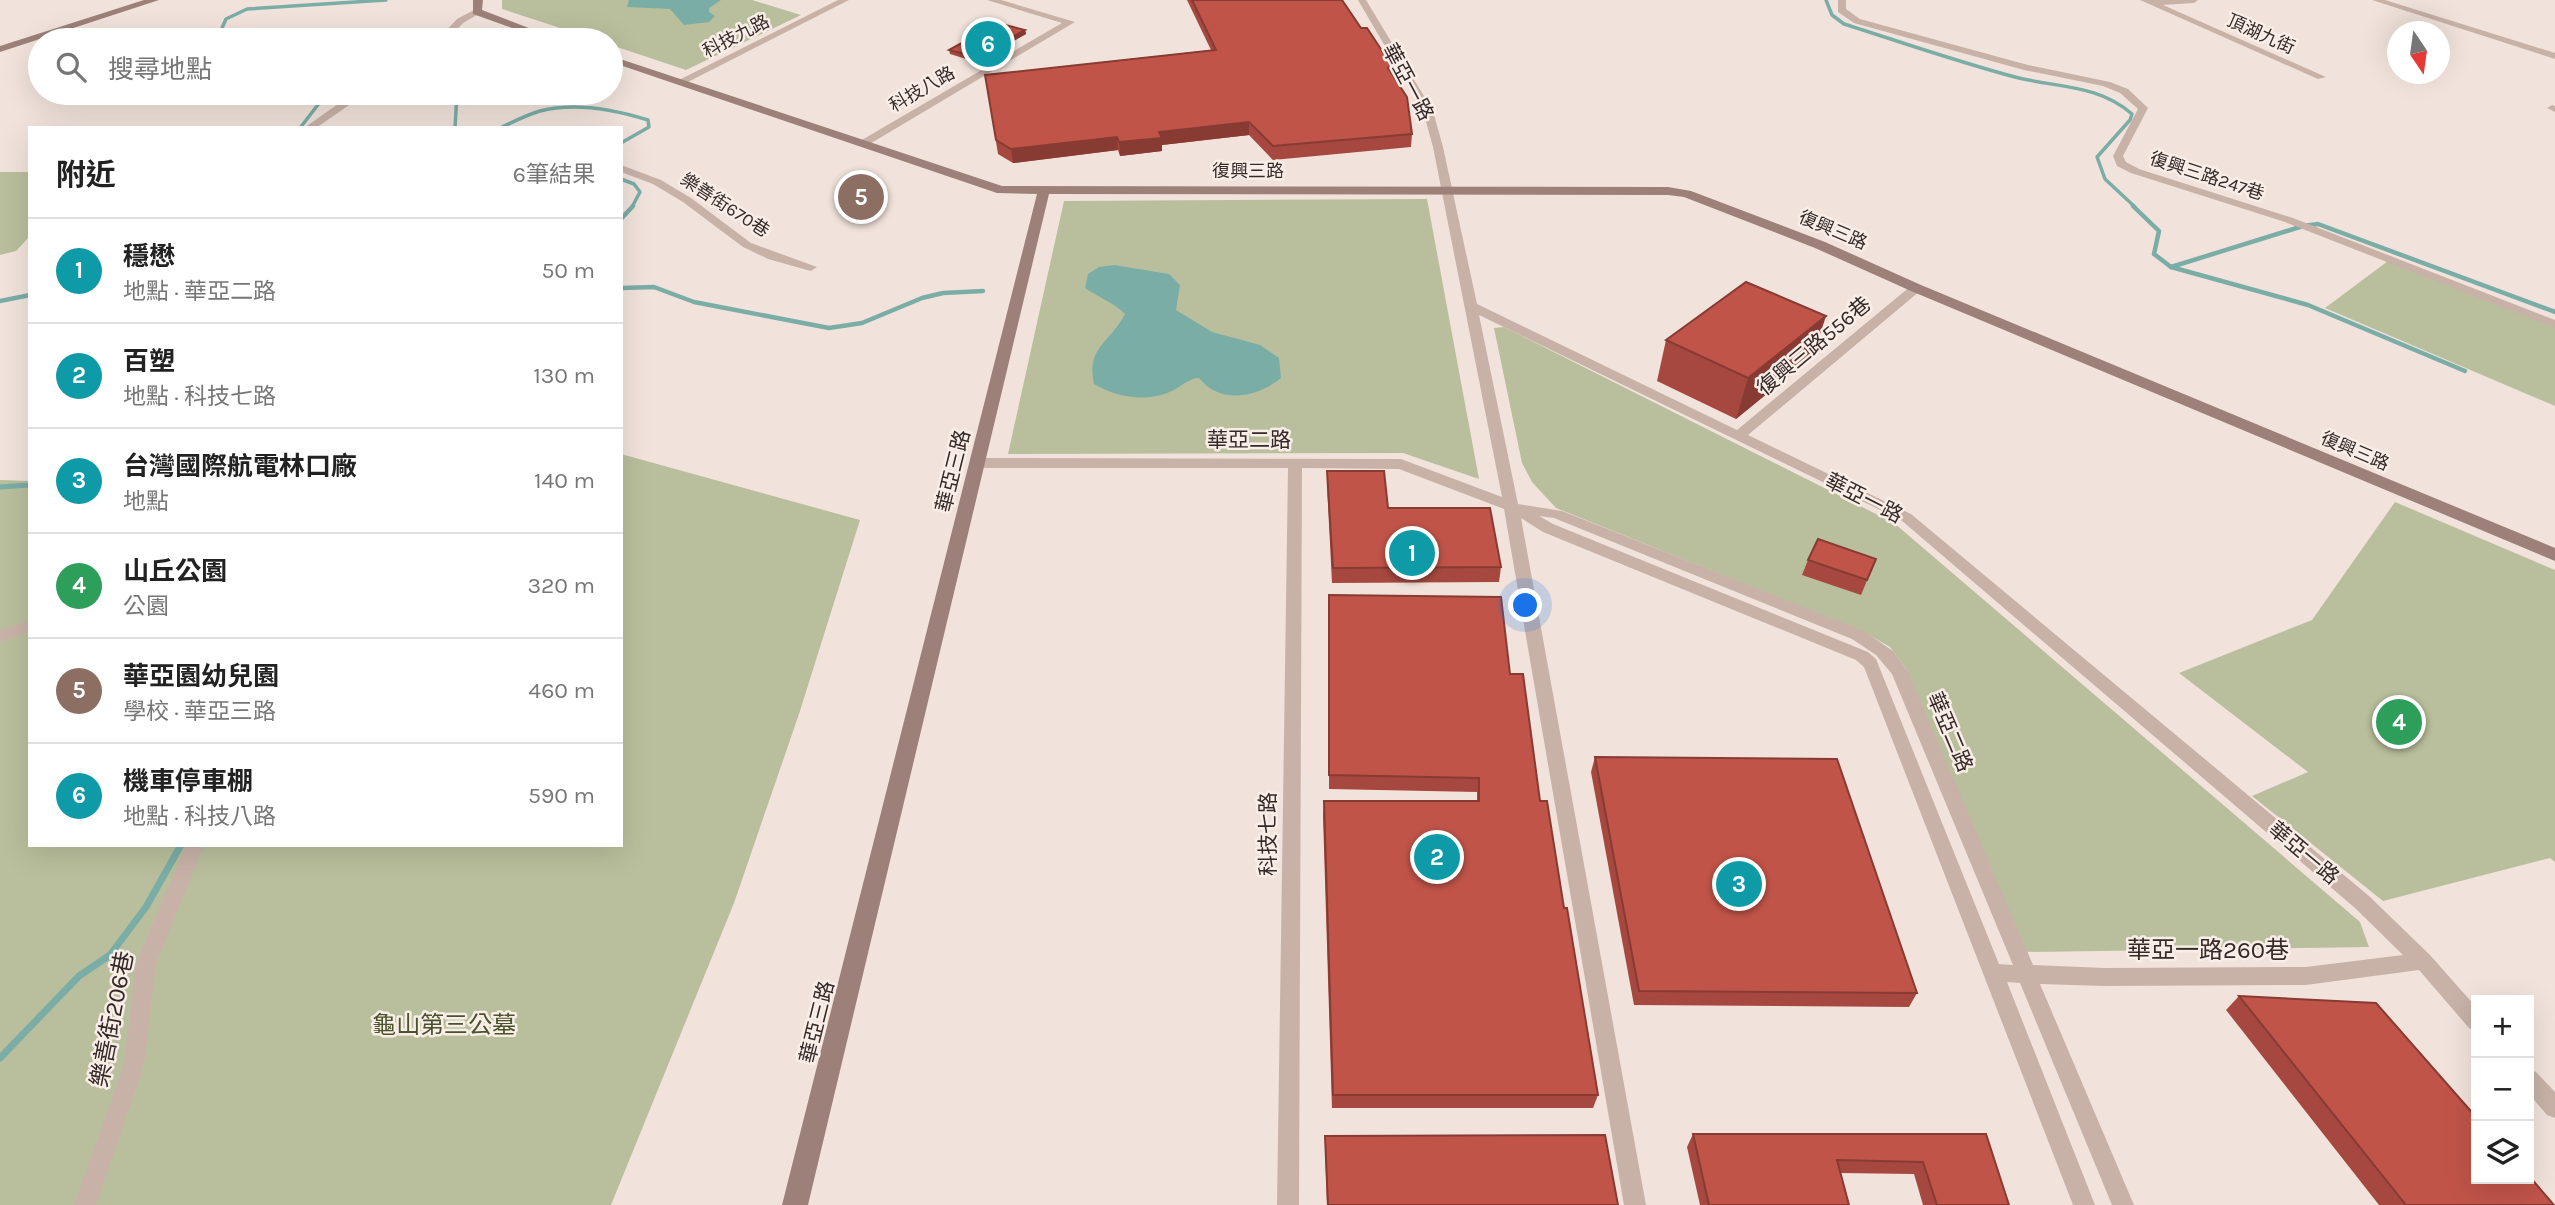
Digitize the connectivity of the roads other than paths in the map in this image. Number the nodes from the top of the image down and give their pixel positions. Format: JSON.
{"nodes":[{"id":1,"x":154,"y":0,"type":"edge"},
{"id":2,"x":170,"y":0,"type":"edge"},
{"id":3,"x":478,"y":0,"type":"edge"},
{"id":4,"x":845,"y":0,"type":"edge"},
{"id":5,"x":990,"y":0,"type":"edge"},
{"id":6,"x":1362,"y":0,"type":"edge"},
{"id":7,"x":1842,"y":0,"type":"edge"},
{"id":8,"x":2194,"y":0,"type":"edge"},
{"id":9,"x":2376,"y":0,"type":"edge"},
{"id":10,"x":2148,"y":1,"type":"edge"},
{"id":11,"x":477,"y":12,"type":"junction"},
{"id":12,"x":66,"y":28,"type":"edge"},
{"id":13,"x":83,"y":28,"type":"edge"},
{"id":14,"x":453,"y":28,"type":"edge"},
{"id":15,"x":522,"y":28,"type":"edge"},
{"id":16,"x":28,"y":40,"type":"edge"},
{"id":17,"x":28,"y":45,"type":"edge"},
{"id":18,"x":0,"y":49,"type":"edge"},
{"id":19,"x":0,"y":54,"type":"edge"},
{"id":20,"x":2555,"y":56,"type":"edge"},
{"id":21,"x":623,"y":63,"type":"edge"},
{"id":22,"x":2321,"y":77,"type":"dead end"},
{"id":23,"x":680,"y":82,"type":"junction"},
{"id":24,"x":343,"y":105,"type":"edge"},
{"id":25,"x":312,"y":126,"type":"edge"},
{"id":26,"x":864,"y":143,"type":"junction"},
{"id":27,"x":623,"y":168,"type":"edge"},
{"id":28,"x":1447,"y":189,"type":"junction"},
{"id":29,"x":1044,"y":190,"type":"junction"},
{"id":30,"x":811,"y":267,"type":"dead end"},
{"id":31,"x":1916,"y":288,"type":"junction"},
{"id":32,"x":1471,"y":306,"type":"junction"},
{"id":33,"x":2555,"y":324,"type":"edge"},
{"id":34,"x":1738,"y":436,"type":"junction"},
{"id":35,"x":979,"y":463,"type":"junction"},
{"id":36,"x":1295,"y":463,"type":"junction"},
{"id":37,"x":1511,"y":506,"type":"junction"},
{"id":38,"x":2555,"y":555,"type":"edge"},
{"id":39,"x":28,"y":627,"type":"edge"},
{"id":40,"x":0,"y":636,"type":"edge"},
{"id":41,"x":194,"y":847,"type":"edge"},
{"id":42,"x":2423,"y":961,"type":"junction"},
{"id":43,"x":1994,"y":973,"type":"junction"},
{"id":44,"x":2026,"y":974,"type":"junction"},
{"id":45,"x":2471,"y":1015,"type":"edge"},
{"id":46,"x":2534,"y":1085,"type":"edge"},
{"id":47,"x":2555,"y":1108,"type":"edge"},
{"id":48,"x":85,"y":1205,"type":"edge"},
{"id":49,"x":796,"y":1205,"type":"edge"},
{"id":50,"x":1288,"y":1205,"type":"edge"},
{"id":51,"x":1635,"y":1205,"type":"edge"},
{"id":52,"x":2084,"y":1205,"type":"edge"},
{"id":53,"x":2123,"y":1205,"type":"edge"}],
"edges":[{"from":1,"to":12,"type":"street"},
{"from":2,"to":13,"type":"street"},
{"from":3,"to":11,"type":"street"},
{"from":4,"to":23,"type":"street","name":"科技九路"},
{"from":5,"to":26,"type":"street","name":"科技八路"},
{"from":6,"to":28,"type":"street","name":"華亞一路"},
{"from":7,"to":33,"type":"street","name":"復興三路247巷"},
{"from":8,"to":10,"type":"street","name":"頂湖九街"},
{"from":9,"to":20,"type":"street"},
{"from":10,"to":22,"type":"street","name":"頂湖九街"},
{"from":11,"to":14,"type":"street"},
{"from":11,"to":15,"type":"street"},
{"from":16,"to":18,"type":"street"},
{"from":17,"to":19,"type":"street"},
{"from":21,"to":23,"type":"street"},
{"from":23,"to":26,"type":"street"},
{"from":24,"to":25,"type":"street"},
{"from":26,"to":29,"type":"street"},
{"from":27,"to":30,"type":"street","name":"樂善街670巷"},
{"from":28,"to":29,"type":"street","name":"復興三路"},
{"from":28,"to":31,"type":"street","name":"復興三路"},
{"from":28,"to":32,"type":"street","name":"華亞一路"},
{"from":29,"to":35,"type":"street","name":"華亞三路"},
{"from":31,"to":34,"type":"street","name":"復興三路556巷"},
{"from":31,"to":38,"type":"street","name":"復興三路"},
{"from":32,"to":34,"type":"street","name":"華亞一路"},
{"from":32,"to":37,"type":"street"},
{"from":34,"to":42,"type":"street","name":"華亞一路"},
{"from":35,"to":36,"type":"street","name":"華亞二路"},
{"from":35,"to":49,"type":"street","name":"華亞三路"},
{"from":36,"to":37,"type":"street","name":"華亞二路"},
{"from":36,"to":50,"type":"street","name":"科技七路"},
{"from":37,"to":43,"type":"street","name":"華亞二路"},
{"from":37,"to":44,"type":"street","name":"華亞二路"},
{"from":37,"to":51,"type":"street"},
{"from":39,"to":40,"type":"street"},
{"from":41,"to":48,"type":"street","name":"樂善街206巷"},
{"from":42,"to":44,"type":"street","name":"華亞一路260巷"},
{"from":42,"to":45,"type":"street","name":"華亞一路"},
{"from":43,"to":44,"type":"street","name":"華亞一路260巷"},
{"from":43,"to":52,"type":"street","name":"華亞二路"},
{"from":44,"to":53,"type":"street","name":"華亞二路"},
{"from":46,"to":47,"type":"street"}]}
